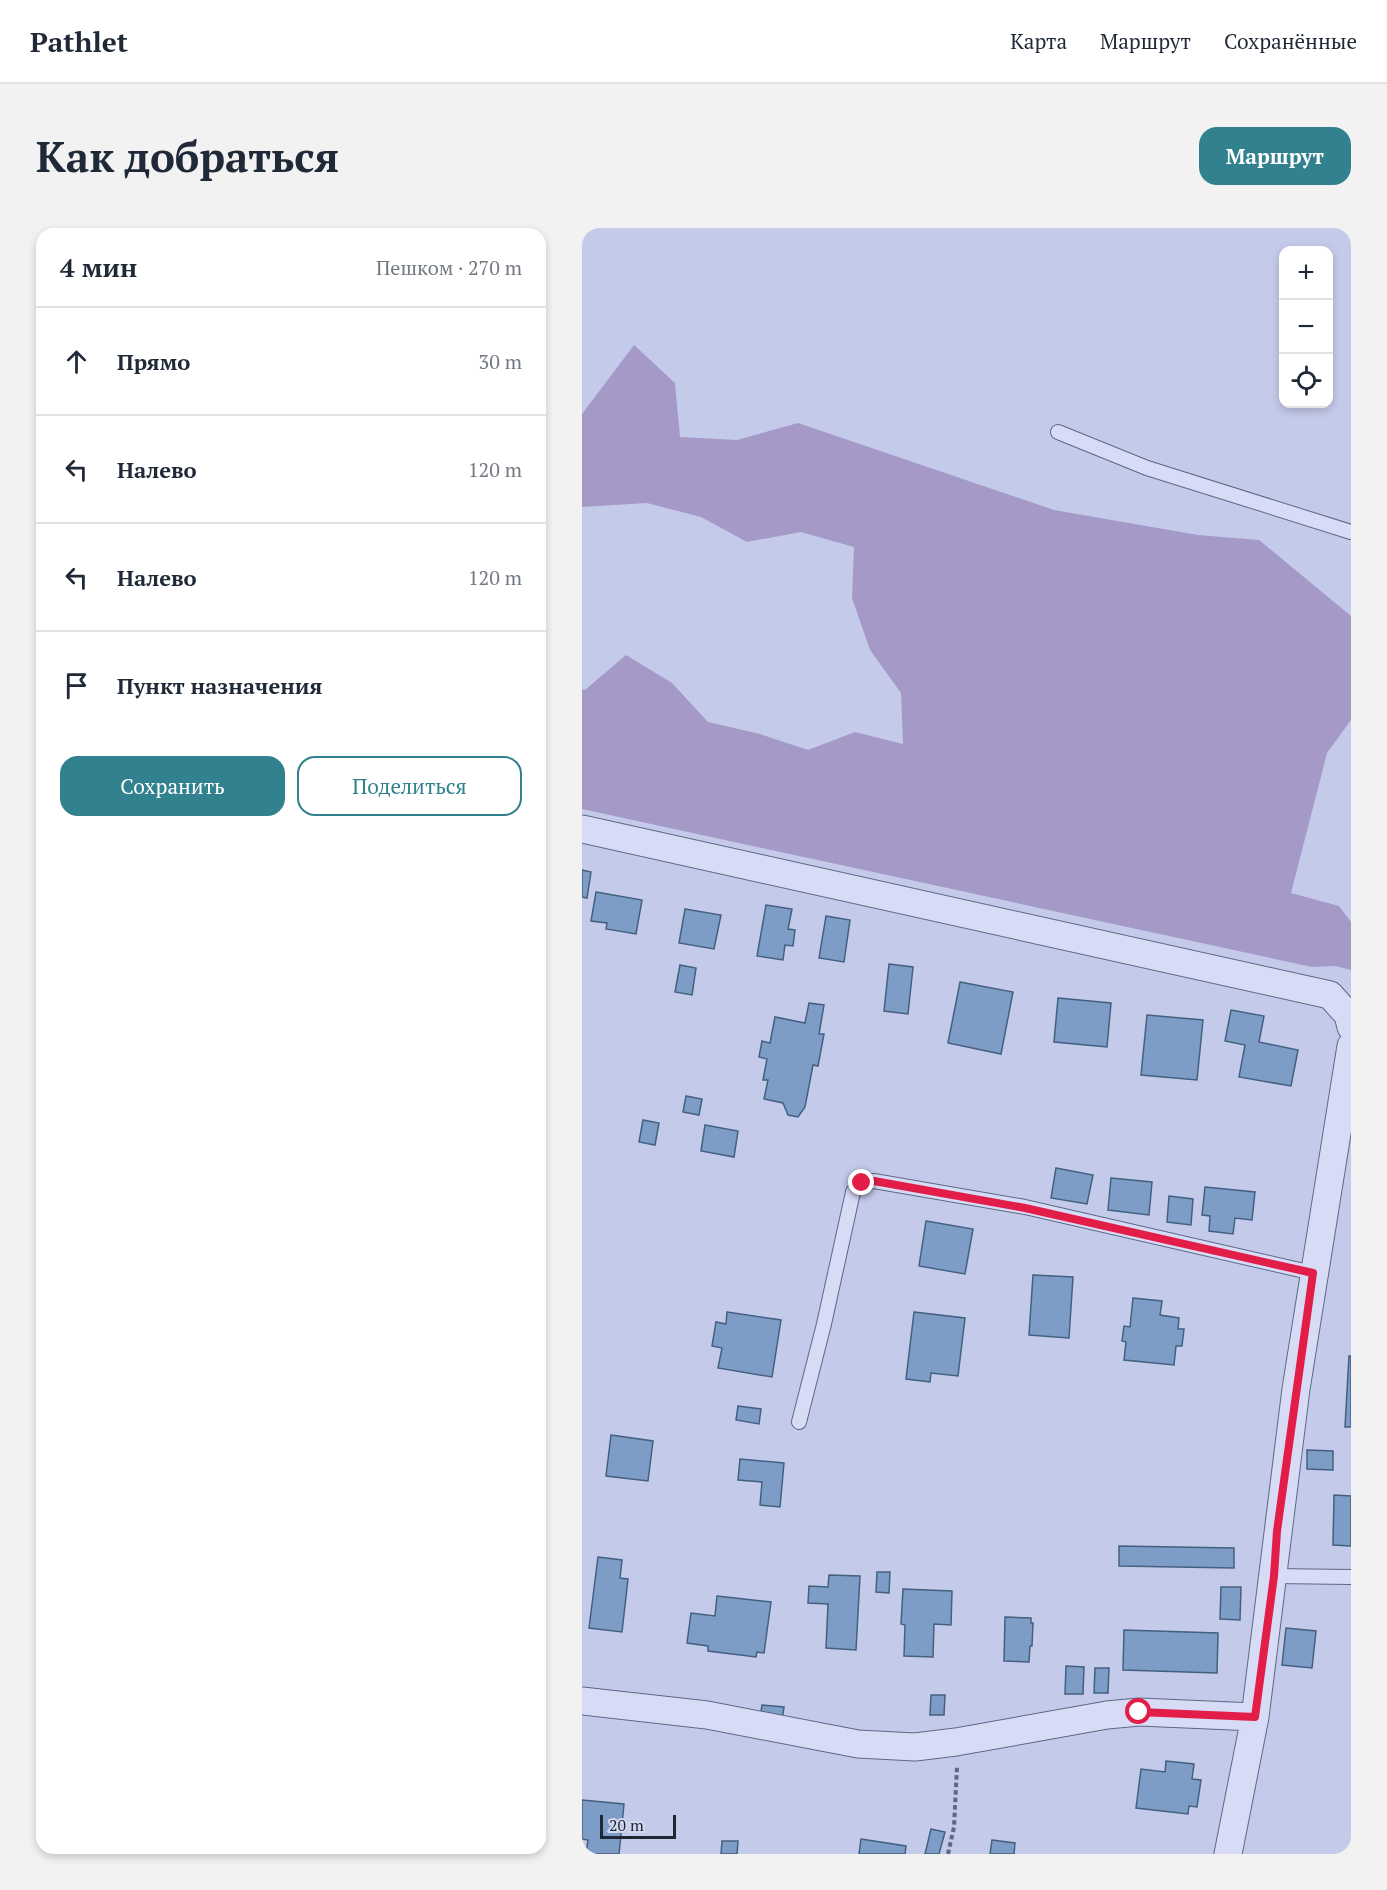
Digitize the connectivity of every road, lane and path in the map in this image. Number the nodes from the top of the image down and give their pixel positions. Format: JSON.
{"nodes":[{"id":1,"x":1058,"y":432,"type":"dead end"},
{"id":2,"x":1351,"y":532,"type":"edge"},
{"id":3,"x":582,"y":830,"type":"edge"},
{"id":4,"x":1351,"y":1027,"type":"edge"},
{"id":5,"x":1351,"y":1046,"type":"edge"},
{"id":6,"x":1313,"y":1273,"type":"junction"},
{"id":7,"x":799,"y":1422,"type":"dead end"},
{"id":8,"x":1274,"y":1576,"type":"junction"},
{"id":9,"x":1351,"y":1577,"type":"edge"},
{"id":10,"x":582,"y":1701,"type":"edge"},
{"id":11,"x":1255,"y":1717,"type":"junction"},
{"id":12,"x":956,"y":1742,"type":"junction"},
{"id":13,"x":948,"y":1854,"type":"edge"},
{"id":14,"x":1228,"y":1854,"type":"edge"}],
"edges":[{"from":1,"to":2,"type":"lane"},
{"from":3,"to":4,"type":"street"},
{"from":5,"to":6,"type":"street"},
{"from":6,"to":7,"type":"lane"},
{"from":6,"to":8,"type":"street"},
{"from":8,"to":9,"type":"lane"},
{"from":8,"to":11,"type":"street"},
{"from":10,"to":12,"type":"street"},
{"from":11,"to":12,"type":"street"},
{"from":11,"to":14,"type":"street"},
{"from":12,"to":13,"type":"path"}]}
